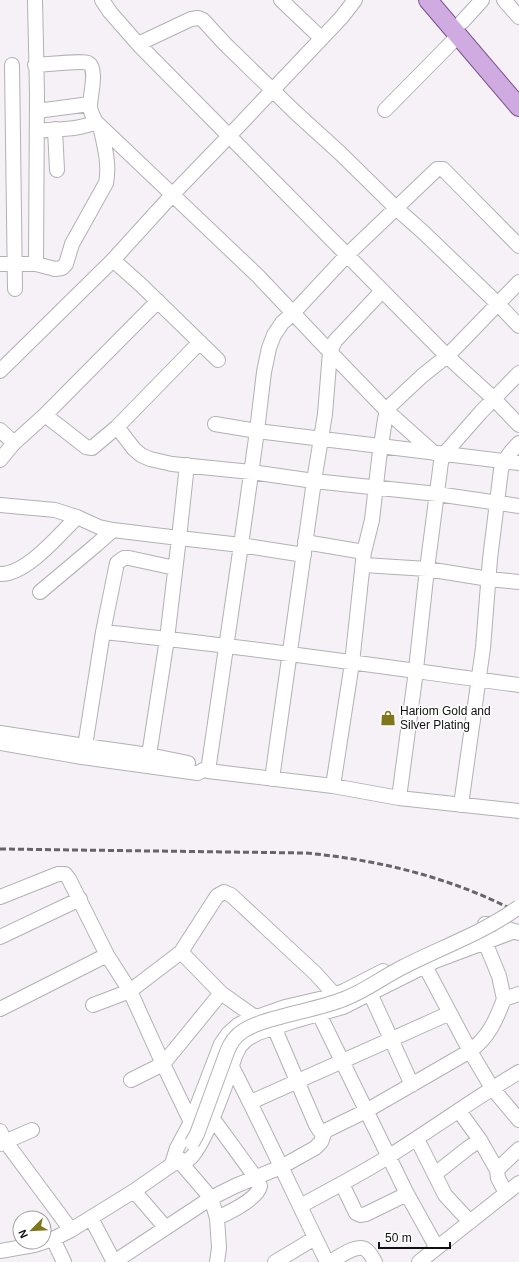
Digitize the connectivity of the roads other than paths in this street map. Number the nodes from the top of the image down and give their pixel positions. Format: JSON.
{"nodes":[{"id":1,"x":35,"y":0,"type":"edge"},
{"id":2,"x":103,"y":0,"type":"edge"},
{"id":3,"x":281,"y":0,"type":"edge"},
{"id":4,"x":356,"y":0,"type":"edge"},
{"id":5,"x":428,"y":0,"type":"edge"},
{"id":6,"x":443,"y":0,"type":"edge"},
{"id":7,"x":482,"y":0,"type":"edge"},
{"id":8,"x":504,"y":0,"type":"edge"},
{"id":9,"x":519,"y":17,"type":"edge"},
{"id":10,"x":460,"y":29,"type":"junction"},
{"id":11,"x":321,"y":38,"type":"junction"},
{"id":12,"x":138,"y":44,"type":"junction"},
{"id":13,"x":12,"y":64,"type":"dead end"},
{"id":14,"x":35,"y":66,"type":"junction"},
{"id":15,"x":519,"y":88,"type":"edge"},
{"id":16,"x":273,"y":90,"type":"junction"},
{"id":17,"x":90,"y":104,"type":"junction"},
{"id":18,"x":519,"y":107,"type":"edge"},
{"id":19,"x":385,"y":110,"type":"dead end"},
{"id":20,"x":37,"y":111,"type":"junction"},
{"id":21,"x":98,"y":124,"type":"junction"},
{"id":22,"x":55,"y":129,"type":"junction"},
{"id":23,"x":37,"y":131,"type":"junction"},
{"id":24,"x":229,"y":136,"type":"junction"},
{"id":25,"x":57,"y":170,"type":"dead end"},
{"id":26,"x":173,"y":194,"type":"junction"},
{"id":27,"x":396,"y":208,"type":"junction"},
{"id":28,"x":519,"y":246,"type":"edge"},
{"id":29,"x":347,"y":255,"type":"junction"},
{"id":30,"x":113,"y":260,"type":"junction"},
{"id":31,"x":7,"y":264,"type":"edge"},
{"id":32,"x":36,"y":264,"type":"junction"},
{"id":33,"x":519,"y":282,"type":"edge"},
{"id":34,"x":15,"y":289,"type":"dead end"},
{"id":35,"x":382,"y":292,"type":"junction"},
{"id":36,"x":158,"y":301,"type":"junction"},
{"id":37,"x":498,"y":304,"type":"junction"},
{"id":38,"x":293,"y":312,"type":"junction"},
{"id":39,"x":519,"y":326,"type":"edge"},
{"id":40,"x":200,"y":342,"type":"junction"},
{"id":41,"x":330,"y":352,"type":"junction"},
{"id":42,"x":446,"y":356,"type":"junction"},
{"id":43,"x":218,"y":360,"type":"dead end"},
{"id":44,"x":0,"y":371,"type":"edge"},
{"id":45,"x":519,"y":373,"type":"edge"},
{"id":46,"x":494,"y":399,"type":"junction"},
{"id":47,"x":388,"y":411,"type":"junction"},
{"id":48,"x":45,"y":415,"type":"junction"},
{"id":49,"x":215,"y":424,"type":"dead end"},
{"id":50,"x":519,"y":425,"type":"edge"},
{"id":51,"x":117,"y":427,"type":"junction"},
{"id":52,"x":0,"y":430,"type":"edge"},
{"id":53,"x":257,"y":431,"type":"junction"},
{"id":54,"x":321,"y":438,"type":"junction"},
{"id":55,"x":14,"y":443,"type":"junction"},
{"id":56,"x":519,"y":443,"type":"edge"},
{"id":57,"x":380,"y":446,"type":"junction"},
{"id":58,"x":439,"y":453,"type":"junction"},
{"id":59,"x":0,"y":460,"type":"edge"},
{"id":60,"x":504,"y":460,"type":"junction"},
{"id":61,"x":519,"y":463,"type":"edge"},
{"id":62,"x":187,"y":465,"type":"junction"},
{"id":63,"x":251,"y":472,"type":"junction"},
{"id":64,"x":314,"y":481,"type":"junction"},
{"id":65,"x":376,"y":487,"type":"junction"},
{"id":66,"x":437,"y":494,"type":"junction"},
{"id":67,"x":497,"y":503,"type":"junction"},
{"id":68,"x":0,"y":505,"type":"edge"},
{"id":69,"x":519,"y":506,"type":"edge"},
{"id":70,"x":77,"y":517,"type":"junction"},
{"id":71,"x":113,"y":530,"type":"junction"},
{"id":72,"x":179,"y":538,"type":"junction"},
{"id":73,"x":242,"y":545,"type":"junction"},
{"id":74,"x":304,"y":549,"type":"junction"},
{"id":75,"x":364,"y":558,"type":"junction"},
{"id":76,"x":175,"y":568,"type":"junction"},
{"id":77,"x":427,"y":569,"type":"junction"},
{"id":78,"x":0,"y":574,"type":"edge"},
{"id":79,"x":489,"y":579,"type":"junction"},
{"id":80,"x":519,"y":582,"type":"edge"},
{"id":81,"x":40,"y":592,"type":"dead end"},
{"id":82,"x":103,"y":632,"type":"junction"},
{"id":83,"x":167,"y":639,"type":"junction"},
{"id":84,"x":226,"y":646,"type":"junction"},
{"id":85,"x":289,"y":654,"type":"junction"},
{"id":86,"x":352,"y":663,"type":"junction"},
{"id":87,"x":416,"y":671,"type":"junction"},
{"id":88,"x":478,"y":679,"type":"junction"},
{"id":89,"x":519,"y":685,"type":"edge"},
{"id":90,"x":0,"y":733,"type":"edge"},
{"id":91,"x":0,"y":743,"type":"edge"},
{"id":92,"x":85,"y":746,"type":"junction"},
{"id":93,"x":149,"y":755,"type":"junction"},
{"id":94,"x":206,"y":770,"type":"junction"},
{"id":95,"x":272,"y":779,"type":"junction"},
{"id":96,"x":333,"y":786,"type":"junction"},
{"id":97,"x":399,"y":798,"type":"junction"},
{"id":98,"x":461,"y":805,"type":"junction"},
{"id":99,"x":519,"y":811,"type":"edge"},
{"id":100,"x":0,"y":897,"type":"edge"},
{"id":101,"x":80,"y":898,"type":"junction"},
{"id":102,"x":519,"y":907,"type":"edge"},
{"id":103,"x":517,"y":932,"type":"edge"},
{"id":104,"x":0,"y":937,"type":"edge"},
{"id":105,"x":485,"y":942,"type":"junction"},
{"id":106,"x":181,"y":952,"type":"junction"},
{"id":107,"x":107,"y":955,"type":"junction"},
{"id":108,"x":425,"y":966,"type":"junction"},
{"id":109,"x":130,"y":991,"type":"junction"},
{"id":110,"x":222,"y":992,"type":"junction"},
{"id":111,"x":370,"y":993,"type":"junction"},
{"id":112,"x":334,"y":994,"type":"junction"},
{"id":113,"x":519,"y":994,"type":"edge"},
{"id":114,"x":504,"y":999,"type":"junction"},
{"id":115,"x":94,"y":1005,"type":"dead end"},
{"id":116,"x":0,"y":1010,"type":"edge"},
{"id":117,"x":450,"y":1013,"type":"junction"},
{"id":118,"x":320,"y":1014,"type":"junction"},
{"id":119,"x":256,"y":1017,"type":"junction"},
{"id":120,"x":274,"y":1027,"type":"junction"},
{"id":121,"x":391,"y":1039,"type":"junction"},
{"id":122,"x":470,"y":1051,"type":"junction"},
{"id":123,"x":343,"y":1060,"type":"junction"},
{"id":124,"x":163,"y":1064,"type":"junction"},
{"id":125,"x":232,"y":1067,"type":"junction"},
{"id":126,"x":519,"y":1072,"type":"edge"},
{"id":127,"x":131,"y":1080,"type":"dead end"},
{"id":128,"x":297,"y":1081,"type":"junction"},
{"id":129,"x":412,"y":1085,"type":"junction"},
{"id":130,"x":492,"y":1088,"type":"junction"},
{"id":131,"x":251,"y":1102,"type":"junction"},
{"id":132,"x":366,"y":1111,"type":"junction"},
{"id":133,"x":459,"y":1111,"type":"junction"},
{"id":134,"x":212,"y":1119,"type":"junction"},
{"id":135,"x":519,"y":1120,"type":"edge"},
{"id":136,"x":191,"y":1122,"type":"junction"},
{"id":137,"x":32,"y":1130,"type":"dead end"},
{"id":138,"x":325,"y":1131,"type":"junction"},
{"id":139,"x":2,"y":1139,"type":"edge"},
{"id":140,"x":417,"y":1139,"type":"junction"},
{"id":141,"x":480,"y":1140,"type":"junction"},
{"id":142,"x":519,"y":1148,"type":"edge"},
{"id":143,"x":389,"y":1156,"type":"junction"},
{"id":144,"x":177,"y":1163,"type":"junction"},
{"id":145,"x":281,"y":1167,"type":"junction"},
{"id":146,"x":497,"y":1170,"type":"junction"},
{"id":147,"x":435,"y":1174,"type":"junction"},
{"id":148,"x":256,"y":1178,"type":"junction"},
{"id":149,"x":519,"y":1183,"type":"edge"},
{"id":150,"x":342,"y":1184,"type":"junction"},
{"id":151,"x":134,"y":1191,"type":"junction"},
{"id":152,"x":506,"y":1193,"type":"junction"},
{"id":153,"x":407,"y":1194,"type":"junction"},
{"id":154,"x":211,"y":1198,"type":"junction"},
{"id":155,"x":300,"y":1206,"type":"junction"},
{"id":156,"x":91,"y":1218,"type":"junction"},
{"id":157,"x":217,"y":1218,"type":"junction"},
{"id":158,"x":470,"y":1222,"type":"junction"},
{"id":159,"x":165,"y":1227,"type":"junction"},
{"id":160,"x":71,"y":1230,"type":"junction"},
{"id":161,"x":315,"y":1238,"type":"junction"},
{"id":162,"x":53,"y":1239,"type":"junction"},
{"id":163,"x":437,"y":1248,"type":"junction"},
{"id":164,"x":3,"y":1252,"type":"edge"},
{"id":165,"x":64,"y":1262,"type":"edge"},
{"id":166,"x":114,"y":1262,"type":"edge"},
{"id":167,"x":217,"y":1262,"type":"edge"},
{"id":168,"x":275,"y":1262,"type":"edge"},
{"id":169,"x":327,"y":1262,"type":"edge"},
{"id":170,"x":330,"y":1262,"type":"edge"},
{"id":171,"x":375,"y":1262,"type":"edge"},
{"id":172,"x":418,"y":1262,"type":"edge"}],
"edges":[{"from":1,"to":14,"type":"street"},
{"from":2,"to":12,"type":"street"},
{"from":3,"to":11,"type":"street"},
{"from":4,"to":11,"type":"street"},
{"from":5,"to":10,"type":"main road"},
{"from":6,"to":10,"type":"main road"},
{"from":7,"to":10,"type":"street"},
{"from":8,"to":9,"type":"street"},
{"from":10,"to":15,"type":"main road"},
{"from":10,"to":18,"type":"main road"},
{"from":10,"to":19,"type":"street"},
{"from":11,"to":16,"type":"street"},
{"from":12,"to":16,"type":"street"},
{"from":12,"to":24,"type":"street"},
{"from":13,"to":31,"type":"street"},
{"from":14,"to":17,"type":"street"},
{"from":14,"to":20,"type":"street"},
{"from":16,"to":24,"type":"street"},
{"from":16,"to":27,"type":"street"},
{"from":17,"to":20,"type":"street"},
{"from":17,"to":21,"type":"street"},
{"from":20,"to":23,"type":"street"},
{"from":21,"to":22,"type":"street"},
{"from":21,"to":26,"type":"street"},
{"from":21,"to":32,"type":"street"},
{"from":22,"to":23,"type":"street"},
{"from":22,"to":25,"type":"street"},
{"from":23,"to":32,"type":"street"},
{"from":24,"to":26,"type":"street"},
{"from":24,"to":29,"type":"street"},
{"from":26,"to":30,"type":"street"},
{"from":26,"to":38,"type":"street"},
{"from":27,"to":28,"type":"street"},
{"from":27,"to":29,"type":"street"},
{"from":27,"to":37,"type":"street"},
{"from":29,"to":35,"type":"street"},
{"from":29,"to":38,"type":"street"},
{"from":30,"to":36,"type":"street"},
{"from":30,"to":44,"type":"street"},
{"from":31,"to":32,"type":"street"},
{"from":31,"to":34,"type":"street"},
{"from":33,"to":37,"type":"street"},
{"from":35,"to":41,"type":"street"},
{"from":35,"to":42,"type":"street"},
{"from":36,"to":40,"type":"street"},
{"from":36,"to":48,"type":"street"},
{"from":37,"to":39,"type":"street"},
{"from":37,"to":42,"type":"street"},
{"from":38,"to":41,"type":"street"},
{"from":38,"to":53,"type":"street"},
{"from":40,"to":43,"type":"street"},
{"from":40,"to":51,"type":"street"},
{"from":41,"to":47,"type":"street"},
{"from":41,"to":54,"type":"street"},
{"from":42,"to":46,"type":"street"},
{"from":42,"to":47,"type":"street"},
{"from":45,"to":46,"type":"street"},
{"from":46,"to":50,"type":"street"},
{"from":46,"to":58,"type":"street"},
{"from":47,"to":57,"type":"street"},
{"from":47,"to":58,"type":"street"},
{"from":48,"to":51,"type":"street"},
{"from":48,"to":55,"type":"street"},
{"from":49,"to":53,"type":"street"},
{"from":51,"to":62,"type":"street"},
{"from":52,"to":55,"type":"street"},
{"from":53,"to":54,"type":"street"},
{"from":53,"to":63,"type":"street"},
{"from":54,"to":57,"type":"street"},
{"from":54,"to":64,"type":"street"},
{"from":55,"to":59,"type":"street"},
{"from":56,"to":60,"type":"street"},
{"from":57,"to":58,"type":"street"},
{"from":57,"to":65,"type":"street"},
{"from":58,"to":60,"type":"street"},
{"from":58,"to":66,"type":"street"},
{"from":60,"to":61,"type":"street"},
{"from":60,"to":67,"type":"street"},
{"from":62,"to":63,"type":"street"},
{"from":62,"to":72,"type":"street"},
{"from":63,"to":64,"type":"street"},
{"from":63,"to":73,"type":"street"},
{"from":64,"to":65,"type":"street"},
{"from":64,"to":74,"type":"street"},
{"from":65,"to":66,"type":"street"},
{"from":65,"to":75,"type":"street"},
{"from":66,"to":67,"type":"street"},
{"from":66,"to":77,"type":"street"},
{"from":67,"to":69,"type":"street"},
{"from":67,"to":79,"type":"street"},
{"from":68,"to":70,"type":"street"},
{"from":70,"to":71,"type":"street"},
{"from":70,"to":78,"type":"street"},
{"from":71,"to":72,"type":"street"},
{"from":71,"to":81,"type":"street"},
{"from":72,"to":73,"type":"street"},
{"from":72,"to":76,"type":"street"},
{"from":73,"to":74,"type":"street"},
{"from":73,"to":84,"type":"street"},
{"from":74,"to":75,"type":"street"},
{"from":74,"to":85,"type":"street"},
{"from":75,"to":77,"type":"street"},
{"from":75,"to":86,"type":"street"},
{"from":76,"to":82,"type":"street"},
{"from":76,"to":83,"type":"street"},
{"from":77,"to":79,"type":"street"},
{"from":77,"to":87,"type":"street"},
{"from":79,"to":80,"type":"street"},
{"from":79,"to":88,"type":"street"},
{"from":82,"to":83,"type":"street"},
{"from":82,"to":92,"type":"street"},
{"from":83,"to":84,"type":"street"},
{"from":83,"to":93,"type":"street"},
{"from":84,"to":85,"type":"street"},
{"from":84,"to":94,"type":"street"},
{"from":85,"to":86,"type":"street"},
{"from":85,"to":95,"type":"street"},
{"from":86,"to":87,"type":"street"},
{"from":86,"to":96,"type":"street"},
{"from":87,"to":88,"type":"street"},
{"from":87,"to":97,"type":"street"},
{"from":88,"to":89,"type":"street"},
{"from":88,"to":98,"type":"street"},
{"from":90,"to":92,"type":"street"},
{"from":91,"to":94,"type":"street"},
{"from":92,"to":93,"type":"street"},
{"from":93,"to":94,"type":"street"},
{"from":94,"to":95,"type":"street"},
{"from":95,"to":96,"type":"street"},
{"from":96,"to":97,"type":"street"},
{"from":97,"to":98,"type":"street"},
{"from":98,"to":99,"type":"street"},
{"from":100,"to":101,"type":"street"},
{"from":101,"to":104,"type":"street"},
{"from":101,"to":107,"type":"street"},
{"from":102,"to":144,"type":"street","bridge":true},
{"from":103,"to":105,"type":"street"},
{"from":103,"to":112,"type":"street"},
{"from":105,"to":108,"type":"street"},
{"from":105,"to":114,"type":"street"},
{"from":106,"to":109,"type":"street"},
{"from":106,"to":110,"type":"street"},
{"from":106,"to":112,"type":"street"},
{"from":107,"to":109,"type":"street"},
{"from":107,"to":116,"type":"street"},
{"from":108,"to":111,"type":"street"},
{"from":108,"to":117,"type":"street"},
{"from":109,"to":115,"type":"street"},
{"from":109,"to":124,"type":"street"},
{"from":110,"to":119,"type":"street"},
{"from":110,"to":124,"type":"street"},
{"from":111,"to":118,"type":"street"},
{"from":111,"to":121,"type":"street"},
{"from":112,"to":119,"type":"street"},
{"from":113,"to":114,"type":"street"},
{"from":114,"to":122,"type":"street"},
{"from":117,"to":121,"type":"street"},
{"from":117,"to":122,"type":"street"},
{"from":118,"to":120,"type":"street"},
{"from":118,"to":123,"type":"street"},
{"from":119,"to":136,"type":"street"},
{"from":120,"to":125,"type":"street"},
{"from":120,"to":128,"type":"street"},
{"from":121,"to":123,"type":"street"},
{"from":121,"to":129,"type":"street"},
{"from":122,"to":129,"type":"street"},
{"from":122,"to":130,"type":"street"},
{"from":123,"to":128,"type":"street"},
{"from":123,"to":132,"type":"street"},
{"from":124,"to":127,"type":"street"},
{"from":124,"to":136,"type":"street"},
{"from":125,"to":131,"type":"street"},
{"from":125,"to":134,"type":"street"},
{"from":126,"to":130,"type":"street"},
{"from":128,"to":131,"type":"street"},
{"from":128,"to":138,"type":"street"},
{"from":129,"to":132,"type":"street"},
{"from":130,"to":133,"type":"street"},
{"from":130,"to":135,"type":"street"},
{"from":131,"to":145,"type":"street"},
{"from":132,"to":138,"type":"street"},
{"from":132,"to":143,"type":"street"},
{"from":133,"to":140,"type":"street"},
{"from":133,"to":141,"type":"street"},
{"from":134,"to":144,"type":"street"},
{"from":134,"to":148,"type":"street"},
{"from":136,"to":144,"type":"street"},
{"from":137,"to":139,"type":"street"},
{"from":138,"to":145,"type":"street"},
{"from":139,"to":160,"type":"street"},
{"from":140,"to":143,"type":"street"},
{"from":140,"to":147,"type":"street"},
{"from":141,"to":146,"type":"street"},
{"from":141,"to":147,"type":"street"},
{"from":142,"to":146,"type":"street"},
{"from":143,"to":150,"type":"street"},
{"from":143,"to":153,"type":"street"},
{"from":144,"to":151,"type":"street"},
{"from":144,"to":154,"type":"street"},
{"from":145,"to":148,"type":"street"},
{"from":145,"to":155,"type":"street"},
{"from":146,"to":152,"type":"street"},
{"from":147,"to":158,"type":"street"},
{"from":148,"to":154,"type":"street"},
{"from":148,"to":157,"type":"street"},
{"from":149,"to":152,"type":"street"},
{"from":150,"to":153,"type":"street"},
{"from":150,"to":155,"type":"street"},
{"from":151,"to":156,"type":"street"},
{"from":151,"to":159,"type":"street"},
{"from":152,"to":158,"type":"street"},
{"from":153,"to":163,"type":"street"},
{"from":154,"to":157,"type":"street"},
{"from":154,"to":159,"type":"street"},
{"from":155,"to":161,"type":"street"},
{"from":156,"to":160,"type":"street"},
{"from":156,"to":166,"type":"street"},
{"from":157,"to":167,"type":"street"},
{"from":158,"to":163,"type":"street"},
{"from":159,"to":166,"type":"street"},
{"from":160,"to":162,"type":"street"},
{"from":161,"to":168,"type":"street"},
{"from":161,"to":169,"type":"street"},
{"from":162,"to":164,"type":"street"},
{"from":162,"to":165,"type":"street"},
{"from":163,"to":172,"type":"street"},
{"from":170,"to":171,"type":"street"}]}
